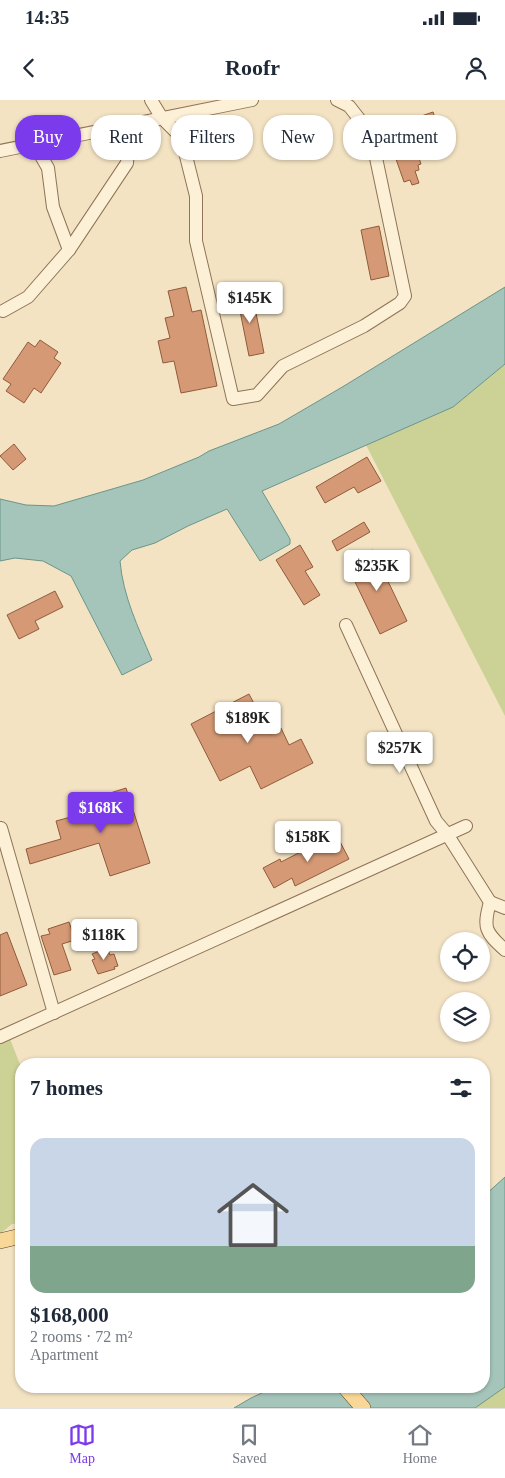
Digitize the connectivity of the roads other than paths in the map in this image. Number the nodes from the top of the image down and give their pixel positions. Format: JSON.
{"nodes":[{"id":1,"x":151,"y":100,"type":"edge"},
{"id":2,"x":252,"y":100,"type":"edge"},
{"id":3,"x":337,"y":100,"type":"edge"},
{"id":4,"x":162,"y":118,"type":"junction"},
{"id":5,"x":15,"y":148,"type":"edge"},
{"id":6,"x":0,"y":151,"type":"edge"},
{"id":7,"x":43,"y":160,"type":"edge"},
{"id":8,"x":128,"y":160,"type":"edge"},
{"id":9,"x":69,"y":250,"type":"junction"},
{"id":10,"x":2,"y":311,"type":"dead end"},
{"id":11,"x":346,"y":625,"type":"dead end"},
{"id":12,"x":466,"y":826,"type":"dead end"},
{"id":13,"x":1,"y":828,"type":"edge"},
{"id":14,"x":447,"y":834,"type":"junction"},
{"id":15,"x":490,"y":902,"type":"junction"},
{"id":16,"x":505,"y":908,"type":"edge"},
{"id":17,"x":505,"y":950,"type":"edge"},
{"id":18,"x":54,"y":1013,"type":"junction"},
{"id":19,"x":0,"y":1037,"type":"edge"},
{"id":20,"x":15,"y":1237,"type":"edge"},
{"id":21,"x":0,"y":1241,"type":"edge"},
{"id":22,"x":350,"y":1393,"type":"edge"},
{"id":23,"x":363,"y":1408,"type":"edge"}],
"edges":[{"from":1,"to":4,"type":"street"},
{"from":2,"to":4,"type":"street"},
{"from":3,"to":4,"type":"street"},
{"from":5,"to":6,"type":"street"},
{"from":7,"to":9,"type":"street"},
{"from":8,"to":9,"type":"street"},
{"from":9,"to":10,"type":"street"},
{"from":11,"to":14,"type":"street"},
{"from":12,"to":14,"type":"street"},
{"from":13,"to":18,"type":"street"},
{"from":14,"to":15,"type":"street"},
{"from":14,"to":18,"type":"street"},
{"from":15,"to":16,"type":"street"},
{"from":15,"to":17,"type":"street"},
{"from":18,"to":19,"type":"street"},
{"from":20,"to":21,"type":"main road"},
{"from":22,"to":23,"type":"main road"}]}
